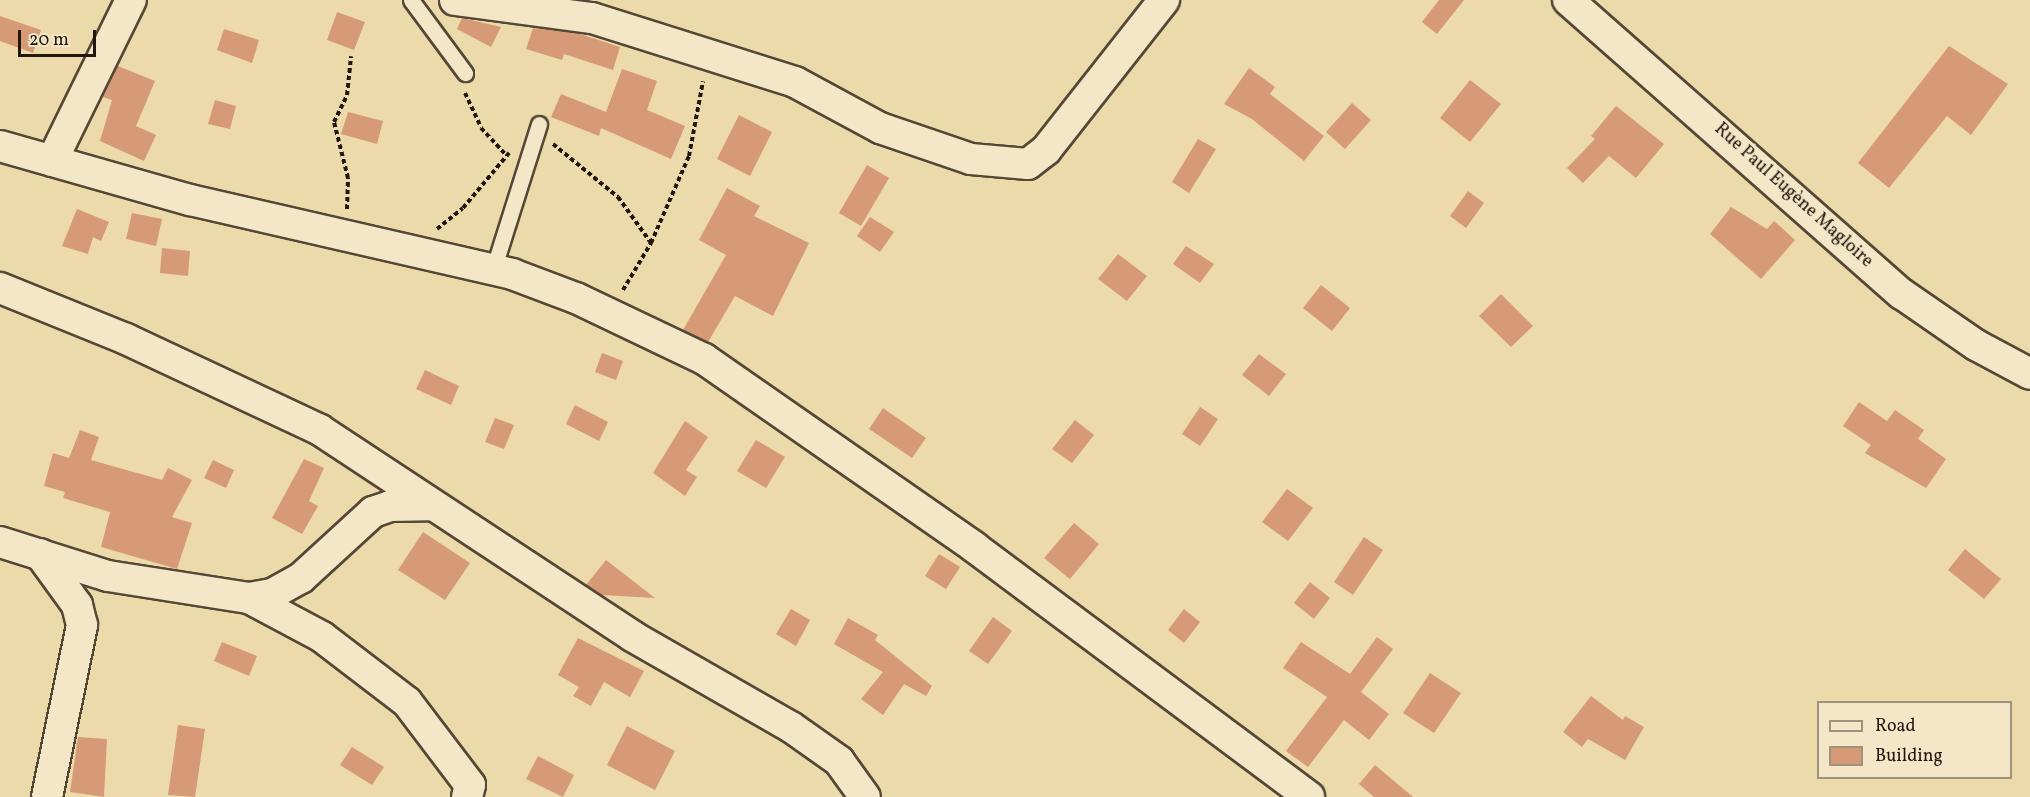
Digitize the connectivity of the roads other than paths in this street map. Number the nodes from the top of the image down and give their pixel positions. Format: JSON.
{"nodes":[{"id":1,"x":131,"y":0,"type":"edge"},
{"id":2,"x":411,"y":0,"type":"edge"},
{"id":3,"x":455,"y":0,"type":"edge"},
{"id":4,"x":1164,"y":0,"type":"edge"},
{"id":5,"x":1568,"y":0,"type":"edge"},
{"id":6,"x":465,"y":73,"type":"road end"},
{"id":7,"x":539,"y":124,"type":"dead end"},
{"id":8,"x":0,"y":146,"type":"edge"},
{"id":9,"x":52,"y":161,"type":"junction"},
{"id":10,"x":493,"y":270,"type":"junction"},
{"id":11,"x":0,"y":288,"type":"edge"},
{"id":12,"x":2030,"y":374,"type":"edge"},
{"id":13,"x":429,"y":505,"type":"junction"},
{"id":14,"x":0,"y":542,"type":"edge"},
{"id":15,"x":40,"y":554,"type":"junction"},
{"id":16,"x":249,"y":598,"type":"junction"},
{"id":17,"x":47,"y":797,"type":"edge"},
{"id":18,"x":467,"y":797,"type":"edge"},
{"id":19,"x":865,"y":797,"type":"edge"},
{"id":20,"x":1309,"y":797,"type":"edge"}],
"edges":[{"from":1,"to":9,"type":"street"},
{"from":2,"to":6,"type":"lane"},
{"from":3,"to":4,"type":"street"},
{"from":5,"to":12,"type":"street","name":"Rue Paul Eugène Magloire"},
{"from":7,"to":10,"type":"lane"},
{"from":8,"to":9,"type":"street"},
{"from":9,"to":10,"type":"street"},
{"from":10,"to":20,"type":"street"},
{"from":11,"to":13,"type":"street"},
{"from":13,"to":16,"type":"street"},
{"from":13,"to":19,"type":"street"},
{"from":14,"to":15,"type":"street"},
{"from":15,"to":16,"type":"street"},
{"from":15,"to":17,"type":"street"},
{"from":16,"to":18,"type":"street"}]}
